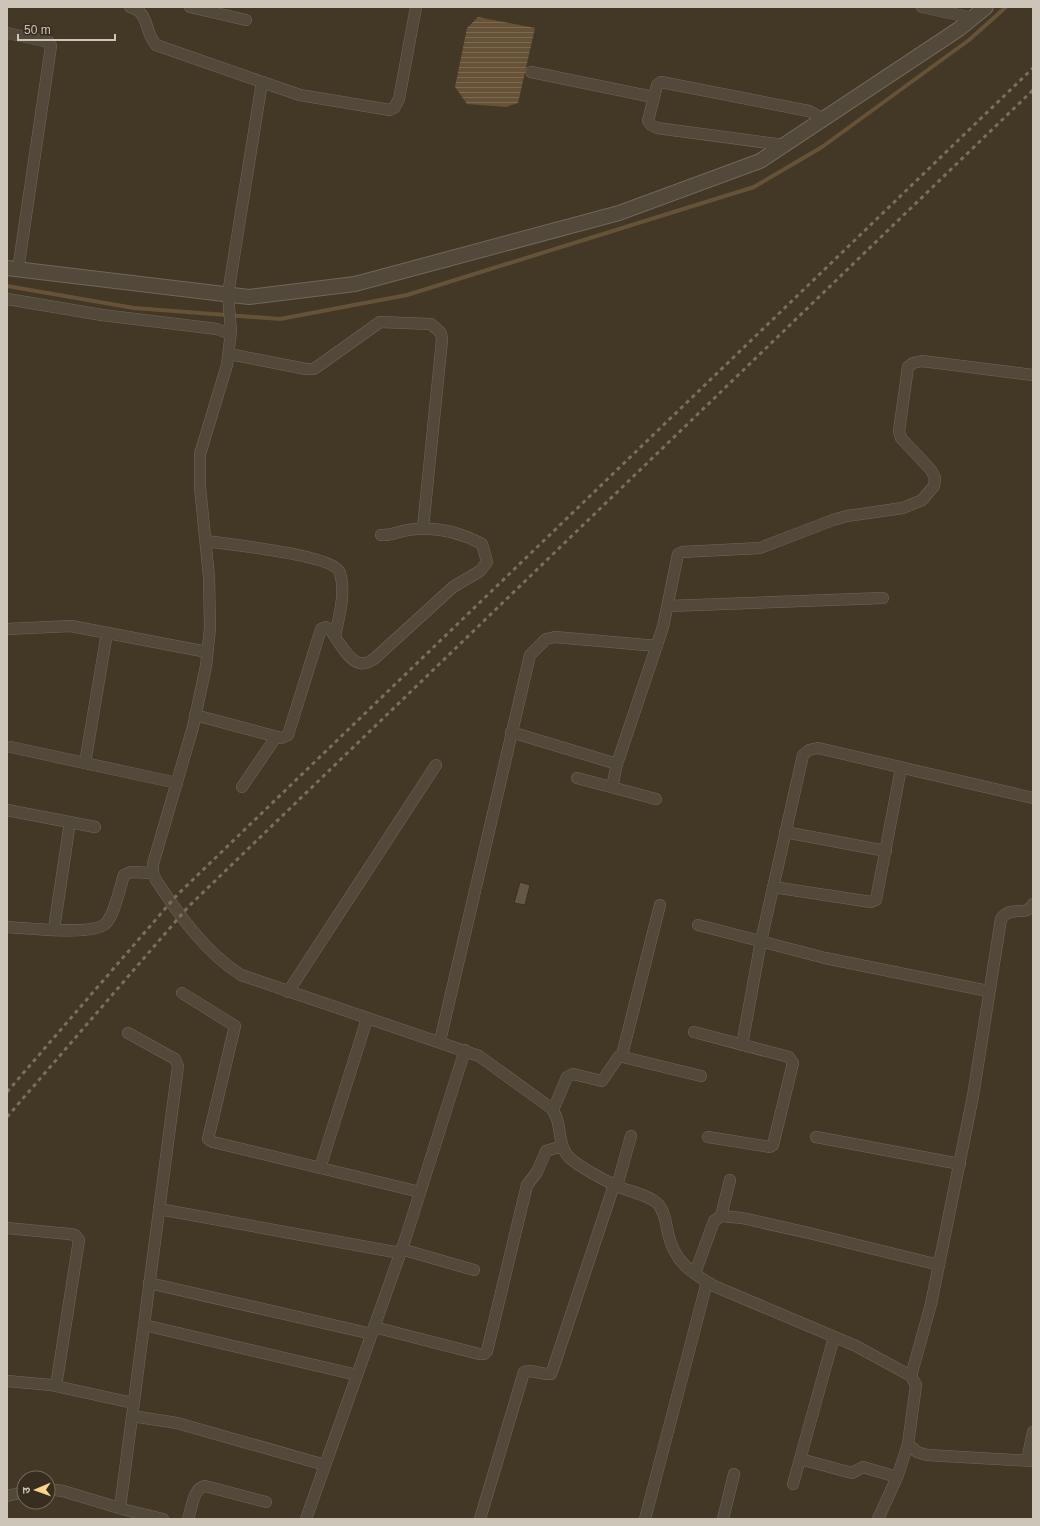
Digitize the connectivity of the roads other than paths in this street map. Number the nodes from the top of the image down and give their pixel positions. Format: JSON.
{"nodes":[{"id":1,"x":130,"y":7,"type":"edge"},
{"id":2,"x":190,"y":7,"type":"edge"},
{"id":3,"x":416,"y":7,"type":"edge"},
{"id":4,"x":922,"y":7,"type":"edge"},
{"id":5,"x":986,"y":7,"type":"edge"},
{"id":6,"x":144,"y":10,"type":"edge"},
{"id":7,"x":973,"y":18,"type":"junction"},
{"id":8,"x":246,"y":20,"type":"dead end"},
{"id":9,"x":7,"y":33,"type":"edge"},
{"id":10,"x":531,"y":72,"type":"dead end"},
{"id":11,"x":262,"y":82,"type":"junction"},
{"id":12,"x":653,"y":97,"type":"junction"},
{"id":13,"x":824,"y":119,"type":"junction"},
{"id":14,"x":784,"y":145,"type":"junction"},
{"id":15,"x":12,"y":269,"type":"edge"},
{"id":16,"x":7,"y":299,"type":"edge"},
{"id":17,"x":229,"y":301,"type":"junction"},
{"id":18,"x":230,"y":332,"type":"junction"},
{"id":19,"x":229,"y":354,"type":"junction"},
{"id":20,"x":1033,"y":376,"type":"edge"},
{"id":21,"x":423,"y":528,"type":"junction"},
{"id":22,"x":381,"y":535,"type":"dead end"},
{"id":23,"x":206,"y":541,"type":"junction"},
{"id":24,"x":883,"y":598,"type":"dead end"},
{"id":25,"x":668,"y":606,"type":"junction"},
{"id":26,"x":7,"y":629,"type":"edge"},
{"id":27,"x":107,"y":633,"type":"junction"},
{"id":28,"x":335,"y":636,"type":"junction"},
{"id":29,"x":656,"y":646,"type":"junction"},
{"id":30,"x":207,"y":652,"type":"junction"},
{"id":31,"x":195,"y":715,"type":"junction"},
{"id":32,"x":511,"y":732,"type":"junction"},
{"id":33,"x":276,"y":737,"type":"junction"},
{"id":34,"x":11,"y":747,"type":"dead end"},
{"id":35,"x":85,"y":763,"type":"junction"},
{"id":36,"x":617,"y":764,"type":"junction"},
{"id":37,"x":436,"y":765,"type":"dead end"},
{"id":38,"x":901,"y":768,"type":"junction"},
{"id":39,"x":577,"y":778,"type":"dead end"},
{"id":40,"x":177,"y":783,"type":"junction"},
{"id":41,"x":242,"y":787,"type":"dead end"},
{"id":42,"x":612,"y":787,"type":"junction"},
{"id":43,"x":1033,"y":798,"type":"edge"},
{"id":44,"x":656,"y":799,"type":"dead end"},
{"id":45,"x":7,"y":810,"type":"edge"},
{"id":46,"x":70,"y":822,"type":"junction"},
{"id":47,"x":95,"y":827,"type":"dead end"},
{"id":48,"x":785,"y":832,"type":"junction"},
{"id":49,"x":886,"y":851,"type":"junction"},
{"id":50,"x":153,"y":874,"type":"junction"},
{"id":51,"x":773,"y":887,"type":"junction"},
{"id":52,"x":1033,"y":904,"type":"edge"},
{"id":53,"x":660,"y":905,"type":"dead end"},
{"id":54,"x":698,"y":925,"type":"dead end"},
{"id":55,"x":7,"y":927,"type":"edge"},
{"id":56,"x":54,"y":929,"type":"junction"},
{"id":57,"x":761,"y":941,"type":"junction"},
{"id":58,"x":988,"y":991,"type":"junction"},
{"id":59,"x":288,"y":992,"type":"junction"},
{"id":60,"x":182,"y":993,"type":"dead end"},
{"id":61,"x":367,"y":1019,"type":"junction"},
{"id":62,"x":694,"y":1032,"type":"dead end"},
{"id":63,"x":128,"y":1033,"type":"dead end"},
{"id":64,"x":440,"y":1041,"type":"junction"},
{"id":65,"x":742,"y":1045,"type":"junction"},
{"id":66,"x":464,"y":1050,"type":"junction"},
{"id":67,"x":622,"y":1055,"type":"junction"},
{"id":68,"x":701,"y":1076,"type":"dead end"},
{"id":69,"x":553,"y":1110,"type":"junction"},
{"id":70,"x":631,"y":1136,"type":"dead end"},
{"id":71,"x":708,"y":1137,"type":"dead end"},
{"id":72,"x":816,"y":1138,"type":"dead end"},
{"id":73,"x":562,"y":1146,"type":"junction"},
{"id":74,"x":960,"y":1164,"type":"junction"},
{"id":75,"x":320,"y":1168,"type":"junction"},
{"id":76,"x":730,"y":1180,"type":"dead end"},
{"id":77,"x":616,"y":1185,"type":"junction"},
{"id":78,"x":420,"y":1192,"type":"junction"},
{"id":79,"x":159,"y":1209,"type":"junction"},
{"id":80,"x":721,"y":1216,"type":"junction"},
{"id":81,"x":7,"y":1228,"type":"edge"},
{"id":82,"x":401,"y":1251,"type":"junction"},
{"id":83,"x":939,"y":1265,"type":"junction"},
{"id":84,"x":474,"y":1270,"type":"dead end"},
{"id":85,"x":695,"y":1274,"type":"junction"},
{"id":86,"x":707,"y":1282,"type":"junction"},
{"id":87,"x":149,"y":1283,"type":"junction"},
{"id":88,"x":144,"y":1325,"type":"junction"},
{"id":89,"x":373,"y":1330,"type":"junction"},
{"id":90,"x":834,"y":1337,"type":"junction"},
{"id":91,"x":357,"y":1375,"type":"junction"},
{"id":92,"x":910,"y":1376,"type":"junction"},
{"id":93,"x":7,"y":1380,"type":"edge"},
{"id":94,"x":56,"y":1386,"type":"junction"},
{"id":95,"x":133,"y":1403,"type":"junction"},
{"id":96,"x":132,"y":1416,"type":"junction"},
{"id":97,"x":1033,"y":1432,"type":"edge"},
{"id":98,"x":908,"y":1444,"type":"junction"},
{"id":99,"x":800,"y":1459,"type":"junction"},
{"id":100,"x":1030,"y":1460,"type":"edge"},
{"id":101,"x":325,"y":1465,"type":"junction"},
{"id":102,"x":734,"y":1474,"type":"dead end"},
{"id":103,"x":897,"y":1477,"type":"junction"},
{"id":104,"x":793,"y":1484,"type":"dead end"},
{"id":105,"x":56,"y":1491,"type":"edge"},
{"id":106,"x":266,"y":1502,"type":"dead end"},
{"id":107,"x":124,"y":1512,"type":"edge"},
{"id":108,"x":163,"y":1519,"type":"edge"},
{"id":109,"x":188,"y":1519,"type":"edge"},
{"id":110,"x":306,"y":1519,"type":"edge"},
{"id":111,"x":480,"y":1519,"type":"edge"},
{"id":112,"x":645,"y":1519,"type":"edge"},
{"id":113,"x":723,"y":1519,"type":"edge"},
{"id":114,"x":878,"y":1519,"type":"edge"}],
"edges":[{"from":1,"to":6,"type":"street"},
{"from":2,"to":8,"type":"street"},
{"from":3,"to":11,"type":"street"},
{"from":4,"to":7,"type":"street"},
{"from":5,"to":7,"type":"street"},
{"from":6,"to":11,"type":"street"},
{"from":7,"to":13,"type":"street"},
{"from":9,"to":15,"type":"street"},
{"from":10,"to":12,"type":"street"},
{"from":11,"to":17,"type":"street"},
{"from":12,"to":13,"type":"street"},
{"from":12,"to":14,"type":"street"},
{"from":13,"to":14,"type":"street"},
{"from":14,"to":17,"type":"street"},
{"from":15,"to":17,"type":"street"},
{"from":16,"to":18,"type":"street"},
{"from":17,"to":18,"type":"street"},
{"from":18,"to":19,"type":"street"},
{"from":19,"to":21,"type":"street"},
{"from":19,"to":23,"type":"street"},
{"from":20,"to":25,"type":"street"},
{"from":21,"to":22,"type":"street"},
{"from":21,"to":28,"type":"street"},
{"from":23,"to":28,"type":"street"},
{"from":23,"to":30,"type":"street"},
{"from":24,"to":25,"type":"street"},
{"from":25,"to":29,"type":"street"},
{"from":26,"to":27,"type":"street"},
{"from":27,"to":30,"type":"street"},
{"from":27,"to":35,"type":"street"},
{"from":28,"to":33,"type":"street"},
{"from":29,"to":32,"type":"street"},
{"from":29,"to":36,"type":"street"},
{"from":30,"to":31,"type":"street"},
{"from":31,"to":33,"type":"street"},
{"from":31,"to":40,"type":"street"},
{"from":32,"to":36,"type":"street"},
{"from":32,"to":64,"type":"street"},
{"from":33,"to":41,"type":"street"},
{"from":34,"to":35,"type":"street"},
{"from":35,"to":40,"type":"street"},
{"from":36,"to":42,"type":"street"},
{"from":37,"to":59,"type":"street"},
{"from":38,"to":43,"type":"street"},
{"from":38,"to":48,"type":"street"},
{"from":38,"to":49,"type":"street"},
{"from":39,"to":42,"type":"street"},
{"from":40,"to":50,"type":"street"},
{"from":42,"to":44,"type":"street"},
{"from":45,"to":46,"type":"street"},
{"from":46,"to":47,"type":"street"},
{"from":46,"to":56,"type":"street"},
{"from":48,"to":49,"type":"street"},
{"from":48,"to":51,"type":"street"},
{"from":49,"to":51,"type":"street"},
{"from":50,"to":56,"type":"street"},
{"from":50,"to":59,"type":"street"},
{"from":51,"to":57,"type":"street"},
{"from":52,"to":58,"type":"street"},
{"from":53,"to":67,"type":"street"},
{"from":54,"to":57,"type":"street"},
{"from":55,"to":56,"type":"street"},
{"from":57,"to":58,"type":"street"},
{"from":57,"to":65,"type":"street"},
{"from":58,"to":74,"type":"street"},
{"from":59,"to":61,"type":"street"},
{"from":60,"to":75,"type":"street"},
{"from":61,"to":64,"type":"street"},
{"from":61,"to":75,"type":"street"},
{"from":62,"to":65,"type":"street"},
{"from":63,"to":79,"type":"street"},
{"from":64,"to":66,"type":"street"},
{"from":65,"to":71,"type":"street"},
{"from":66,"to":69,"type":"street"},
{"from":66,"to":78,"type":"street"},
{"from":67,"to":68,"type":"street"},
{"from":67,"to":69,"type":"street"},
{"from":69,"to":73,"type":"street"},
{"from":70,"to":77,"type":"street"},
{"from":72,"to":74,"type":"street"},
{"from":73,"to":77,"type":"street"},
{"from":73,"to":89,"type":"street"},
{"from":74,"to":83,"type":"street"},
{"from":75,"to":78,"type":"street"},
{"from":76,"to":80,"type":"street"},
{"from":77,"to":85,"type":"street"},
{"from":77,"to":111,"type":"street"},
{"from":78,"to":82,"type":"street"},
{"from":79,"to":82,"type":"street"},
{"from":79,"to":87,"type":"street"},
{"from":80,"to":83,"type":"street"},
{"from":80,"to":85,"type":"street"},
{"from":81,"to":94,"type":"street"},
{"from":82,"to":84,"type":"street"},
{"from":82,"to":89,"type":"street"},
{"from":83,"to":92,"type":"street"},
{"from":85,"to":86,"type":"street"},
{"from":86,"to":90,"type":"street"},
{"from":86,"to":112,"type":"street"},
{"from":87,"to":88,"type":"street"},
{"from":87,"to":89,"type":"street"},
{"from":88,"to":91,"type":"street"},
{"from":88,"to":95,"type":"street"},
{"from":89,"to":91,"type":"street"},
{"from":90,"to":92,"type":"street"},
{"from":90,"to":99,"type":"street"},
{"from":91,"to":101,"type":"street"},
{"from":92,"to":98,"type":"street"},
{"from":93,"to":94,"type":"street"},
{"from":94,"to":95,"type":"street"},
{"from":95,"to":96,"type":"street"},
{"from":96,"to":101,"type":"street"},
{"from":96,"to":107,"type":"street"},
{"from":97,"to":100,"type":"street"},
{"from":98,"to":100,"type":"street"},
{"from":98,"to":103,"type":"street"},
{"from":99,"to":103,"type":"street"},
{"from":99,"to":104,"type":"street"},
{"from":101,"to":110,"type":"street"},
{"from":102,"to":113,"type":"street"},
{"from":103,"to":114,"type":"street"},
{"from":105,"to":107,"type":"street"},
{"from":106,"to":109,"type":"street"},
{"from":107,"to":108,"type":"street"}]}
